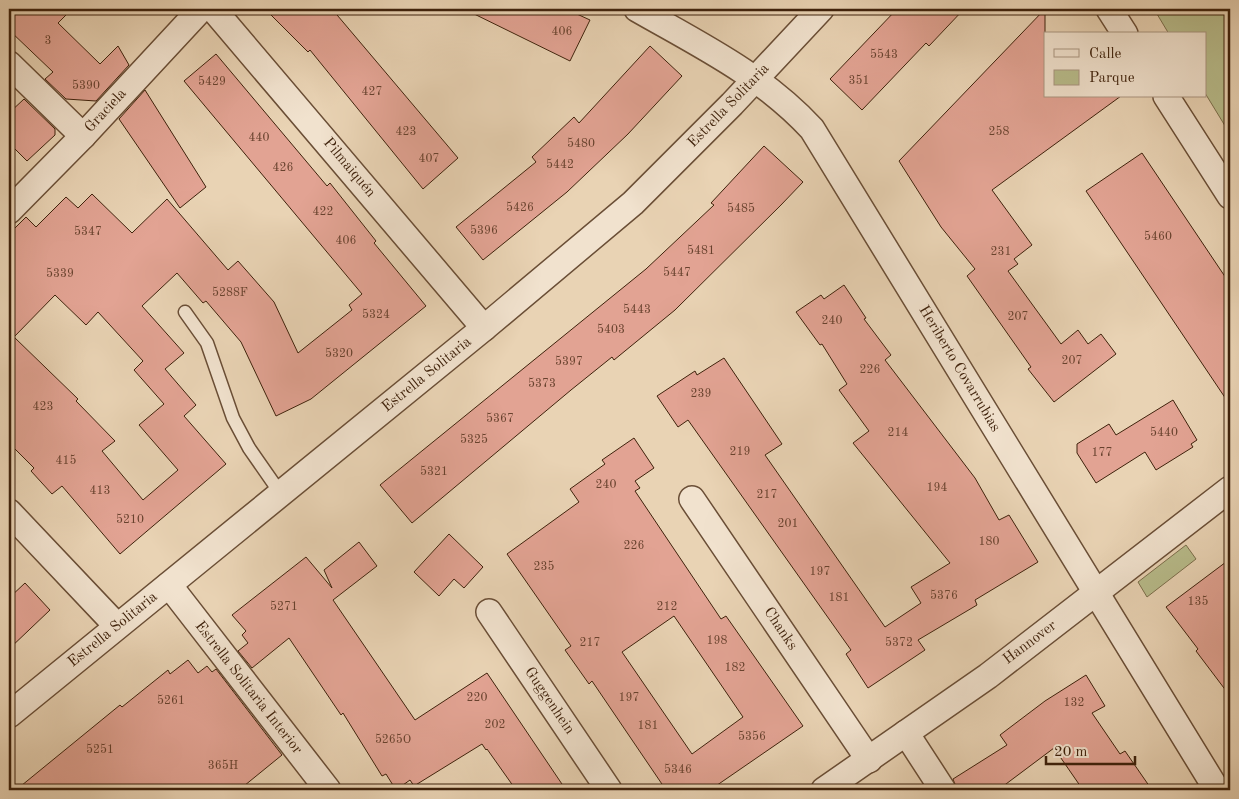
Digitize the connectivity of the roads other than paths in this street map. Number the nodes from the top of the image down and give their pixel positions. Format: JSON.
{"nodes":[{"id":1,"x":201,"y":9,"type":"edge"},
{"id":2,"x":213,"y":9,"type":"edge"},
{"id":3,"x":637,"y":9,"type":"edge"},
{"id":4,"x":821,"y":9,"type":"edge"},
{"id":5,"x":1109,"y":9,"type":"edge"},
{"id":6,"x":1124,"y":32,"type":"edge"},
{"id":7,"x":9,"y":64,"type":"edge"},
{"id":8,"x":755,"y":78,"type":"junction"},
{"id":9,"x":1167,"y":98,"type":"edge"},
{"id":10,"x":83,"y":136,"type":"junction"},
{"id":11,"x":1230,"y":196,"type":"edge"},
{"id":12,"x":9,"y":211,"type":"edge"},
{"id":13,"x":184,"y":312,"type":"dead end"},
{"id":14,"x":484,"y":328,"type":"junction"},
{"id":15,"x":1230,"y":489,"type":"edge"},
{"id":16,"x":281,"y":494,"type":"junction"},
{"id":17,"x":692,"y":498,"type":"dead end"},
{"id":18,"x":9,"y":512,"type":"edge"},
{"id":19,"x":169,"y":585,"type":"junction"},
{"id":20,"x":1096,"y":592,"type":"junction"},
{"id":21,"x":489,"y":612,"type":"dead end"},
{"id":22,"x":117,"y":626,"type":"junction"},
{"id":23,"x":9,"y":715,"type":"edge"},
{"id":24,"x":906,"y":733,"type":"junction"},
{"id":25,"x":869,"y":760,"type":"junction"},
{"id":26,"x":318,"y":787,"type":"edge"},
{"id":27,"x":609,"y":790,"type":"edge"},
{"id":28,"x":824,"y":790,"type":"edge"},
{"id":29,"x":943,"y":790,"type":"edge"},
{"id":30,"x":1218,"y":790,"type":"edge"}],
"edges":[{"from":1,"to":10,"type":"street","name":"Graciela"},
{"from":2,"to":14,"type":"street","name":"Pilmaiquén"},
{"from":3,"to":8,"type":"street","name":"Heriberto Covarrubias"},
{"from":4,"to":8,"type":"street","name":"Estrella Solitaria"},
{"from":5,"to":6,"type":"street"},
{"from":7,"to":10,"type":"street"},
{"from":8,"to":14,"type":"street","name":"Estrella Solitaria"},
{"from":8,"to":20,"type":"street","name":"Heriberto Covarrubias"},
{"from":9,"to":11,"type":"street"},
{"from":10,"to":12,"type":"street","name":"Graciela"},
{"from":13,"to":16,"type":"lane"},
{"from":14,"to":16,"type":"street","name":"Estrella Solitaria"},
{"from":15,"to":20,"type":"street","name":"Hannover"},
{"from":16,"to":19,"type":"street","name":"Estrella Solitaria"},
{"from":17,"to":25,"type":"street","name":"Chanks"},
{"from":18,"to":22,"type":"street"},
{"from":19,"to":22,"type":"street","name":"Estrella Solitaria"},
{"from":19,"to":26,"type":"street","name":"Estrella Solitaria Interior"},
{"from":20,"to":24,"type":"street","name":"Hannover"},
{"from":20,"to":30,"type":"street","name":"Heriberto Covarrubias"},
{"from":21,"to":27,"type":"street","name":"Guggenhein"},
{"from":22,"to":23,"type":"street","name":"Estrella Solitaria"},
{"from":24,"to":25,"type":"street","name":"Hannover"},
{"from":24,"to":29,"type":"street"},
{"from":25,"to":28,"type":"street","name":"Hannover"}]}
